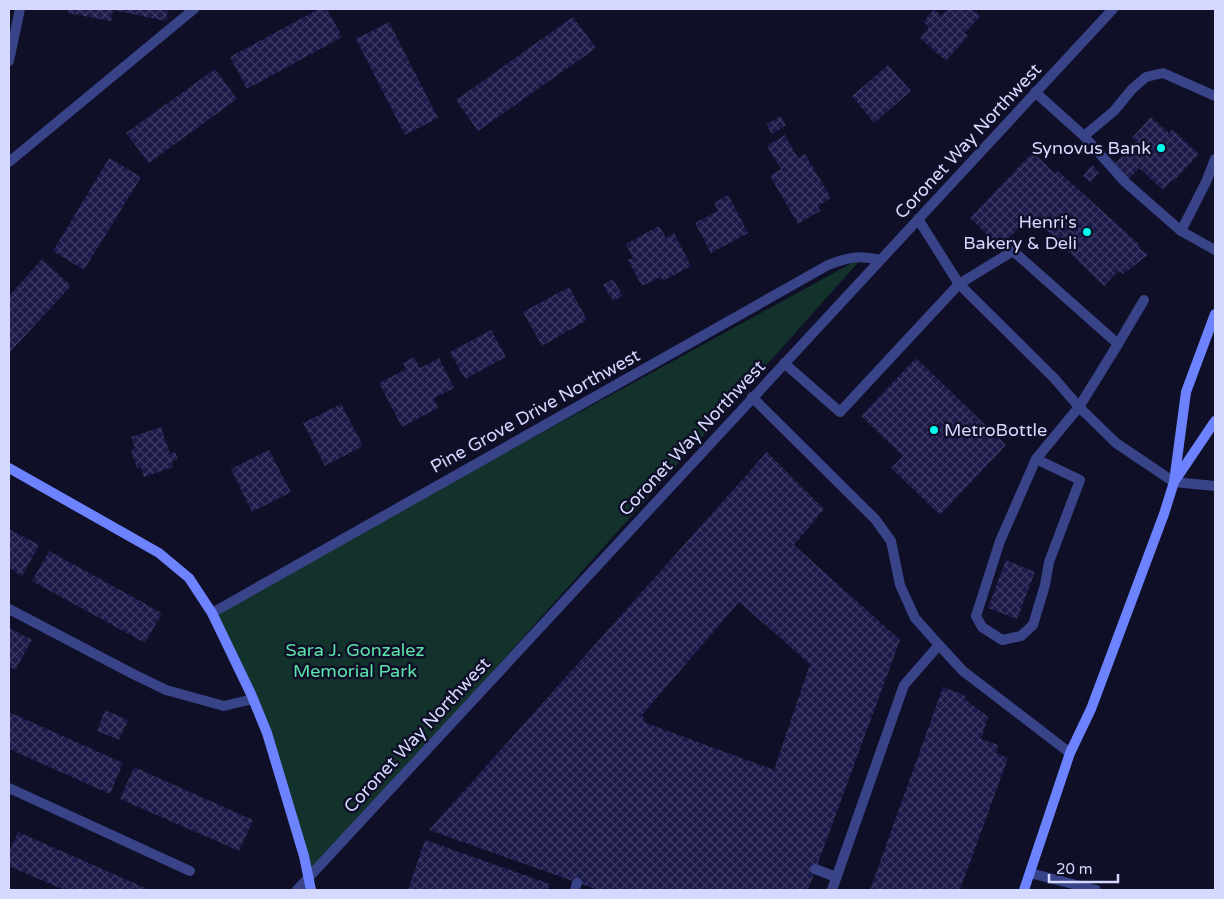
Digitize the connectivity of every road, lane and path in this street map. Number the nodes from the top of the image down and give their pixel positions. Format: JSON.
{"nodes":[{"id":1,"x":20,"y":9,"type":"edge"},
{"id":2,"x":194,"y":9,"type":"edge"},
{"id":3,"x":1113,"y":9,"type":"edge"},
{"id":4,"x":9,"y":61,"type":"edge"},
{"id":5,"x":1035,"y":92,"type":"junction"},
{"id":6,"x":1215,"y":96,"type":"edge"},
{"id":7,"x":1084,"y":136,"type":"junction"},
{"id":8,"x":1215,"y":159,"type":"edge"},
{"id":9,"x":9,"y":162,"type":"edge"},
{"id":10,"x":918,"y":219,"type":"junction"},
{"id":11,"x":1181,"y":231,"type":"junction"},
{"id":12,"x":1215,"y":250,"type":"edge"},
{"id":13,"x":880,"y":260,"type":"junction"},
{"id":14,"x":960,"y":284,"type":"junction"},
{"id":15,"x":1144,"y":300,"type":"dead end"},
{"id":16,"x":1215,"y":314,"type":"edge"},
{"id":17,"x":1118,"y":344,"type":"junction"},
{"id":18,"x":784,"y":363,"type":"junction"},
{"id":19,"x":752,"y":397,"type":"junction"},
{"id":20,"x":1079,"y":407,"type":"junction"},
{"id":21,"x":1215,"y":421,"type":"edge"},
{"id":22,"x":1036,"y":459,"type":"junction"},
{"id":23,"x":9,"y":468,"type":"edge"},
{"id":24,"x":1174,"y":482,"type":"junction"},
{"id":25,"x":1215,"y":486,"type":"edge"},
{"id":26,"x":9,"y":609,"type":"edge"},
{"id":27,"x":212,"y":613,"type":"junction"},
{"id":28,"x":939,"y":645,"type":"junction"},
{"id":29,"x":253,"y":699,"type":"junction"},
{"id":30,"x":1070,"y":753,"type":"junction"},
{"id":31,"x":9,"y":788,"type":"edge"},
{"id":32,"x":816,"y":869,"type":"dead end"},
{"id":33,"x":190,"y":870,"type":"dead end"},
{"id":34,"x":1030,"y":874,"type":"junction"},
{"id":35,"x":310,"y":877,"type":"junction"},
{"id":36,"x":836,"y":877,"type":"junction"},
{"id":37,"x":297,"y":890,"type":"edge"},
{"id":38,"x":311,"y":890,"type":"edge"},
{"id":39,"x":832,"y":890,"type":"edge"},
{"id":40,"x":1024,"y":890,"type":"edge"},
{"id":41,"x":1096,"y":890,"type":"edge"}],
"edges":[{"from":1,"to":4,"type":"street"},
{"from":2,"to":9,"type":"street"},
{"from":3,"to":5,"type":"street","name":"Coronet Way Northwest"},
{"from":5,"to":7,"type":"street"},
{"from":5,"to":10,"type":"street","name":"Coronet Way Northwest"},
{"from":6,"to":7,"type":"street"},
{"from":7,"to":11,"type":"street"},
{"from":8,"to":11,"type":"street"},
{"from":10,"to":13,"type":"street","name":"Coronet Way Northwest"},
{"from":10,"to":14,"type":"street"},
{"from":11,"to":12,"type":"street"},
{"from":13,"to":18,"type":"street","name":"Coronet Way Northwest"},
{"from":13,"to":27,"type":"street","name":"Pine Grove Drive Northwest"},
{"from":14,"to":17,"type":"street"},
{"from":14,"to":18,"type":"street"},
{"from":14,"to":20,"type":"street"},
{"from":15,"to":17,"type":"street"},
{"from":16,"to":24,"type":"main road"},
{"from":17,"to":20,"type":"street"},
{"from":18,"to":19,"type":"street","name":"Coronet Way Northwest"},
{"from":19,"to":28,"type":"street"},
{"from":19,"to":35,"type":"street","name":"Coronet Way Northwest"},
{"from":20,"to":22,"type":"street"},
{"from":20,"to":24,"type":"street"},
{"from":21,"to":24,"type":"main road"},
{"from":22,"to":22,"type":"street"},
{"from":23,"to":27,"type":"main road"},
{"from":24,"to":25,"type":"street"},
{"from":24,"to":30,"type":"main road"},
{"from":26,"to":29,"type":"street"},
{"from":27,"to":29,"type":"main road"},
{"from":28,"to":30,"type":"street"},
{"from":28,"to":36,"type":"street"},
{"from":29,"to":35,"type":"main road"},
{"from":30,"to":34,"type":"main road"},
{"from":31,"to":33,"type":"street"},
{"from":32,"to":36,"type":"street"},
{"from":34,"to":40,"type":"main road"},
{"from":34,"to":41,"type":"street"},
{"from":35,"to":37,"type":"street","name":"Coronet Way Northwest"},
{"from":35,"to":38,"type":"main road"},
{"from":36,"to":39,"type":"street"}]}
